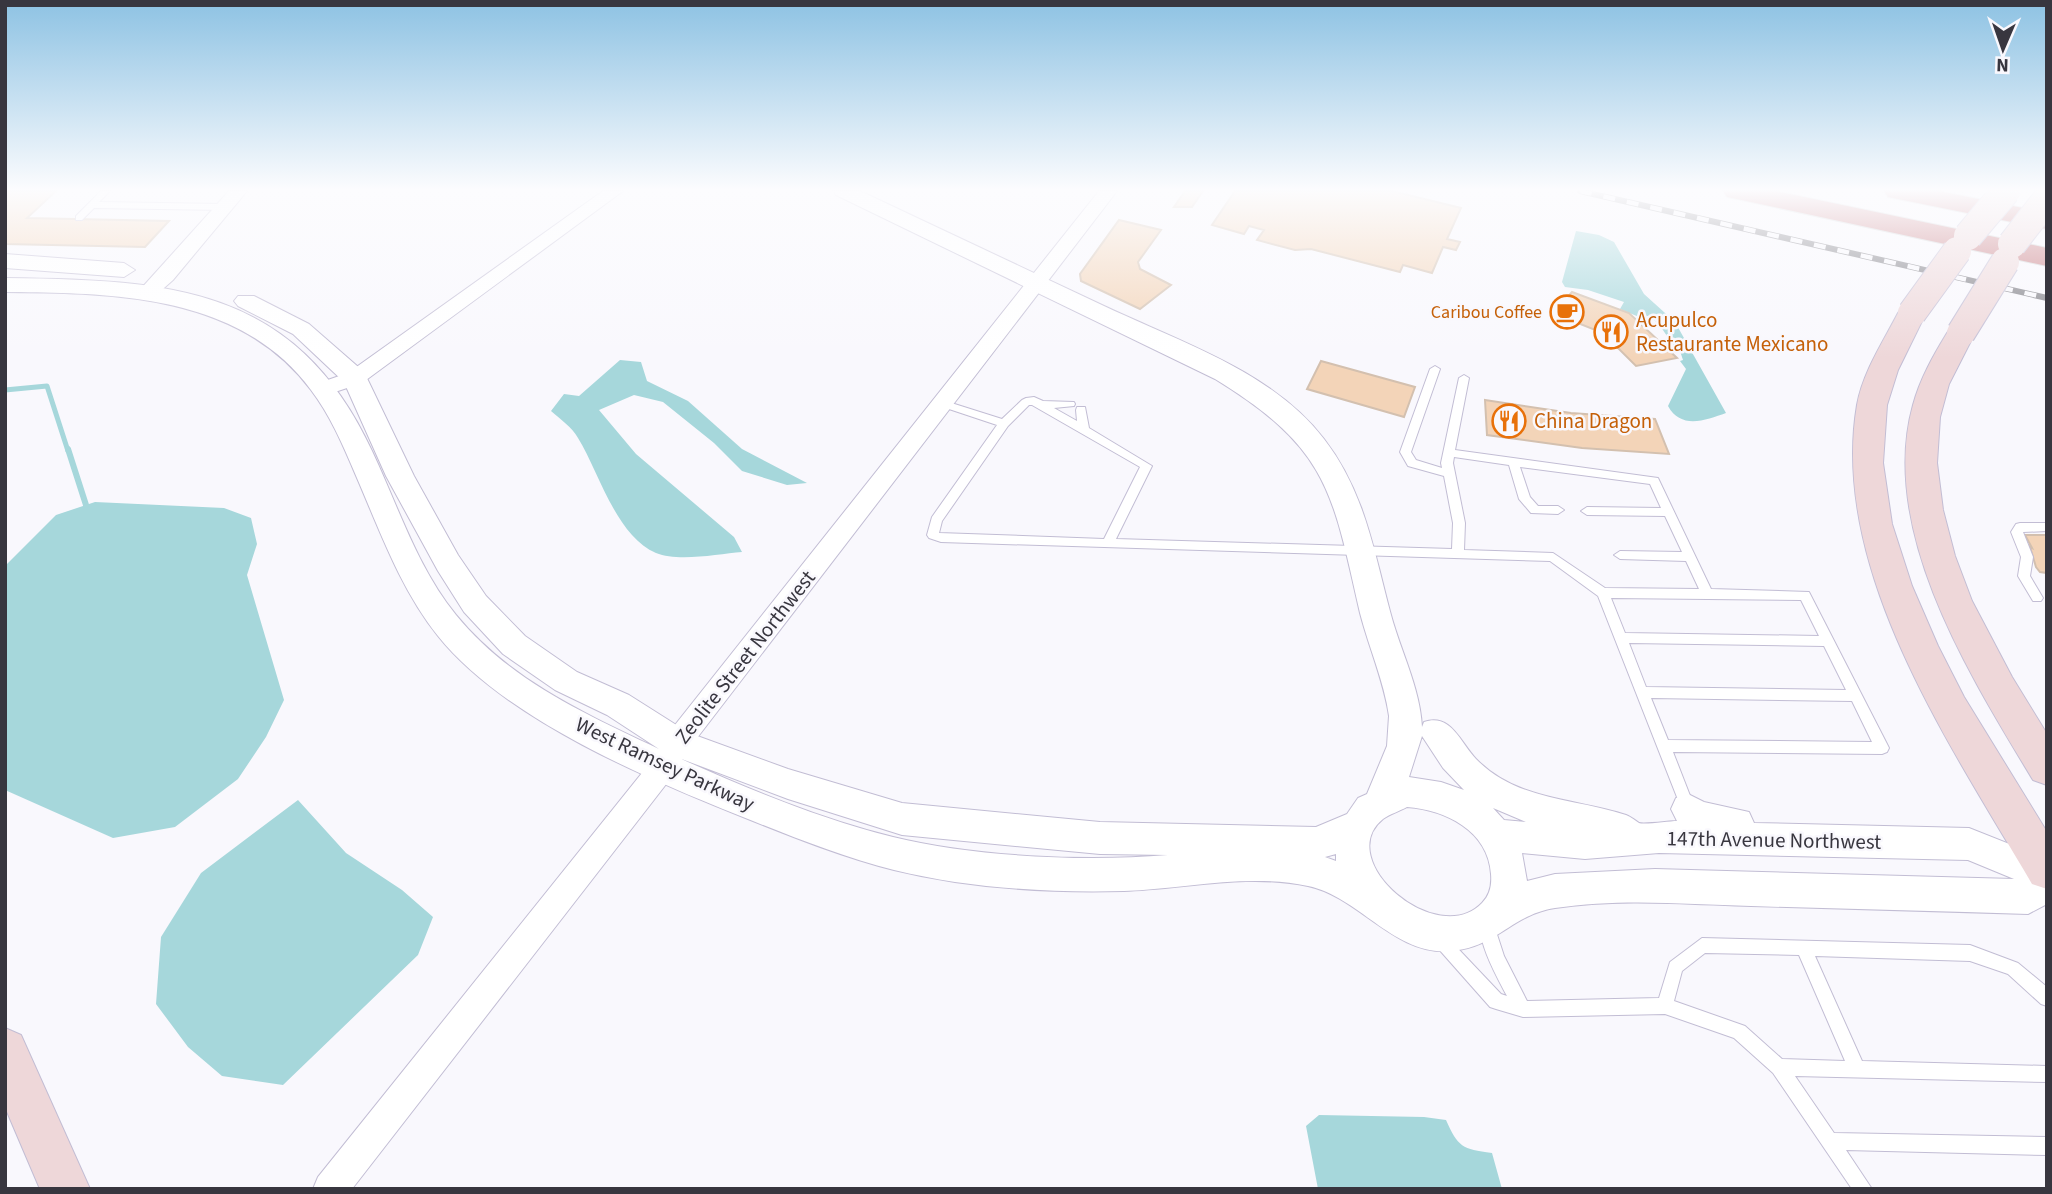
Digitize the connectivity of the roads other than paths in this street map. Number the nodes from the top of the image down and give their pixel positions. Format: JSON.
{"nodes":[{"id":1,"x":189,"y":247,"type":"edge"},
{"id":2,"x":537,"y":247,"type":"edge"},
{"id":3,"x":958,"y":247,"type":"edge"},
{"id":4,"x":1064,"y":247,"type":"edge"},
{"id":5,"x":1960,"y":247,"type":"edge"},
{"id":6,"x":1982,"y":247,"type":"edge"},
{"id":7,"x":2013,"y":247,"type":"edge"},
{"id":8,"x":2009,"y":252,"type":"junction"},
{"id":9,"x":2047,"y":257,"type":"edge"},
{"id":10,"x":5,"y":261,"type":"edge"},
{"id":11,"x":157,"y":284,"type":"junction"},
{"id":12,"x":1035,"y":284,"type":"junction"},
{"id":13,"x":5,"y":285,"type":"edge"},
{"id":14,"x":1435,"y":369,"type":"dead end"},
{"id":15,"x":355,"y":378,"type":"junction"},
{"id":16,"x":1464,"y":378,"type":"dead end"},
{"id":17,"x":323,"y":388,"type":"junction"},
{"id":18,"x":941,"y":403,"type":"junction"},
{"id":19,"x":1040,"y":405,"type":"junction"},
{"id":20,"x":1003,"y":423,"type":"junction"},
{"id":21,"x":1084,"y":430,"type":"junction"},
{"id":22,"x":1449,"y":453,"type":"junction"},
{"id":23,"x":1513,"y":461,"type":"junction"},
{"id":24,"x":1447,"y":473,"type":"junction"},
{"id":25,"x":1558,"y":510,"type":"dead end"},
{"id":26,"x":1587,"y":511,"type":"dead end"},
{"id":27,"x":1669,"y":512,"type":"junction"},
{"id":28,"x":2047,"y":527,"type":"edge"},
{"id":29,"x":1108,"y":543,"type":"junction"},
{"id":30,"x":1363,"y":551,"type":"junction"},
{"id":31,"x":1458,"y":553,"type":"junction"},
{"id":32,"x":1620,"y":555,"type":"dead end"},
{"id":33,"x":1690,"y":557,"type":"junction"},
{"id":34,"x":1602,"y":593,"type":"junction"},
{"id":35,"x":1707,"y":594,"type":"junction"},
{"id":36,"x":2037,"y":598,"type":"dead end"},
{"id":37,"x":1620,"y":638,"type":"junction"},
{"id":38,"x":1829,"y":640,"type":"junction"},
{"id":39,"x":1400,"y":685,"type":"junction"},
{"id":40,"x":1641,"y":692,"type":"junction"},
{"id":41,"x":1857,"y":696,"type":"junction"},
{"id":42,"x":1436,"y":732,"type":"junction"},
{"id":43,"x":1662,"y":746,"type":"junction"},
{"id":44,"x":671,"y":754,"type":"junction"},
{"id":45,"x":2047,"y":768,"type":"edge"},
{"id":46,"x":1382,"y":798,"type":"junction"},
{"id":47,"x":1485,"y":824,"type":"junction"},
{"id":48,"x":1355,"y":827,"type":"junction"},
{"id":49,"x":1680,"y":828,"type":"junction"},
{"id":50,"x":2047,"y":870,"type":"edge"},
{"id":51,"x":2047,"y":876,"type":"edge"},
{"id":52,"x":2047,"y":882,"type":"edge"},
{"id":53,"x":1373,"y":899,"type":"junction"},
{"id":54,"x":1496,"y":914,"type":"junction"},
{"id":55,"x":1431,"y":932,"type":"junction"},
{"id":56,"x":1804,"y":948,"type":"junction"},
{"id":57,"x":2047,"y":998,"type":"edge"},
{"id":58,"x":1665,"y":1006,"type":"junction"},
{"id":59,"x":1523,"y":1009,"type":"junction"},
{"id":60,"x":5,"y":1051,"type":"edge"},
{"id":61,"x":1779,"y":1067,"type":"junction"},
{"id":62,"x":1857,"y":1069,"type":"junction"},
{"id":63,"x":2047,"y":1074,"type":"edge"},
{"id":64,"x":1830,"y":1141,"type":"junction"},
{"id":65,"x":2047,"y":1146,"type":"edge"},
{"id":66,"x":65,"y":1189,"type":"edge"},
{"id":67,"x":330,"y":1189,"type":"edge"},
{"id":68,"x":1863,"y":1189,"type":"edge"}],
"edges":[{"from":1,"to":11,"type":"street"},
{"from":2,"to":15,"type":"street"},
{"from":3,"to":12,"type":"street"},
{"from":4,"to":12,"type":"street","name":"Zeolite Street Northwest"},
{"from":5,"to":50,"type":"main road","bridge":true},
{"from":6,"to":8,"type":"highway"},
{"from":7,"to":8,"type":"main road","bridge":true},
{"from":8,"to":9,"type":"highway"},
{"from":8,"to":45,"type":"main road","bridge":true},
{"from":10,"to":11,"type":"street"},
{"from":11,"to":13,"type":"street"},
{"from":11,"to":15,"type":"street","name":"West Ramsey Parkway"},
{"from":11,"to":17,"type":"street","name":"West Ramsey Parkway"},
{"from":12,"to":18,"type":"street","name":"Zeolite Street Northwest"},
{"from":12,"to":30,"type":"street"},
{"from":14,"to":24,"type":"lane"},
{"from":15,"to":17,"type":"street"},
{"from":15,"to":44,"type":"street","name":"West Ramsey Parkway"},
{"from":16,"to":22,"type":"lane"},
{"from":17,"to":44,"type":"street","name":"West Ramsey Parkway"},
{"from":18,"to":20,"type":"lane"},
{"from":18,"to":44,"type":"street","name":"Zeolite Street Northwest"},
{"from":19,"to":20,"type":"lane"},
{"from":19,"to":21,"type":"lane"},
{"from":19,"to":21,"type":"lane"},
{"from":20,"to":29,"type":"lane"},
{"from":21,"to":29,"type":"lane"},
{"from":22,"to":23,"type":"lane"},
{"from":22,"to":24,"type":"lane"},
{"from":23,"to":25,"type":"lane"},
{"from":23,"to":27,"type":"lane"},
{"from":24,"to":31,"type":"lane"},
{"from":26,"to":27,"type":"lane"},
{"from":27,"to":33,"type":"lane"},
{"from":28,"to":36,"type":"lane"},
{"from":29,"to":30,"type":"lane"},
{"from":30,"to":31,"type":"lane"},
{"from":30,"to":39,"type":"street"},
{"from":31,"to":34,"type":"lane"},
{"from":32,"to":33,"type":"lane"},
{"from":33,"to":35,"type":"lane"},
{"from":34,"to":35,"type":"lane"},
{"from":34,"to":37,"type":"lane"},
{"from":35,"to":38,"type":"lane"},
{"from":37,"to":38,"type":"lane"},
{"from":37,"to":40,"type":"lane"},
{"from":38,"to":41,"type":"lane"},
{"from":39,"to":42,"type":"street"},
{"from":39,"to":46,"type":"street"},
{"from":40,"to":41,"type":"lane"},
{"from":40,"to":43,"type":"lane"},
{"from":41,"to":43,"type":"lane"},
{"from":42,"to":47,"type":"street"},
{"from":42,"to":49,"type":"street"},
{"from":43,"to":49,"type":"lane"},
{"from":44,"to":48,"type":"street","name":"West Ramsey Parkway"},
{"from":44,"to":53,"type":"street","name":"West Ramsey Parkway"},
{"from":44,"to":67,"type":"street","name":"Zeolite Street Northwest"},
{"from":46,"to":47,"type":"street"},
{"from":46,"to":48,"type":"street"},
{"from":47,"to":49,"type":"street","name":"147th Avenue Northwest"},
{"from":47,"to":54,"type":"street"},
{"from":48,"to":53,"type":"street"},
{"from":49,"to":51,"type":"street","name":"147th Avenue Northwest"},
{"from":52,"to":54,"type":"street"},
{"from":53,"to":55,"type":"street"},
{"from":54,"to":55,"type":"street"},
{"from":54,"to":59,"type":"lane"},
{"from":55,"to":59,"type":"lane"},
{"from":56,"to":57,"type":"lane"},
{"from":56,"to":58,"type":"lane"},
{"from":56,"to":62,"type":"lane"},
{"from":58,"to":59,"type":"lane"},
{"from":58,"to":61,"type":"lane"},
{"from":60,"to":66,"type":"main road"},
{"from":61,"to":62,"type":"lane"},
{"from":61,"to":64,"type":"lane"},
{"from":62,"to":63,"type":"lane"},
{"from":64,"to":65,"type":"lane"},
{"from":64,"to":68,"type":"lane"}]}
